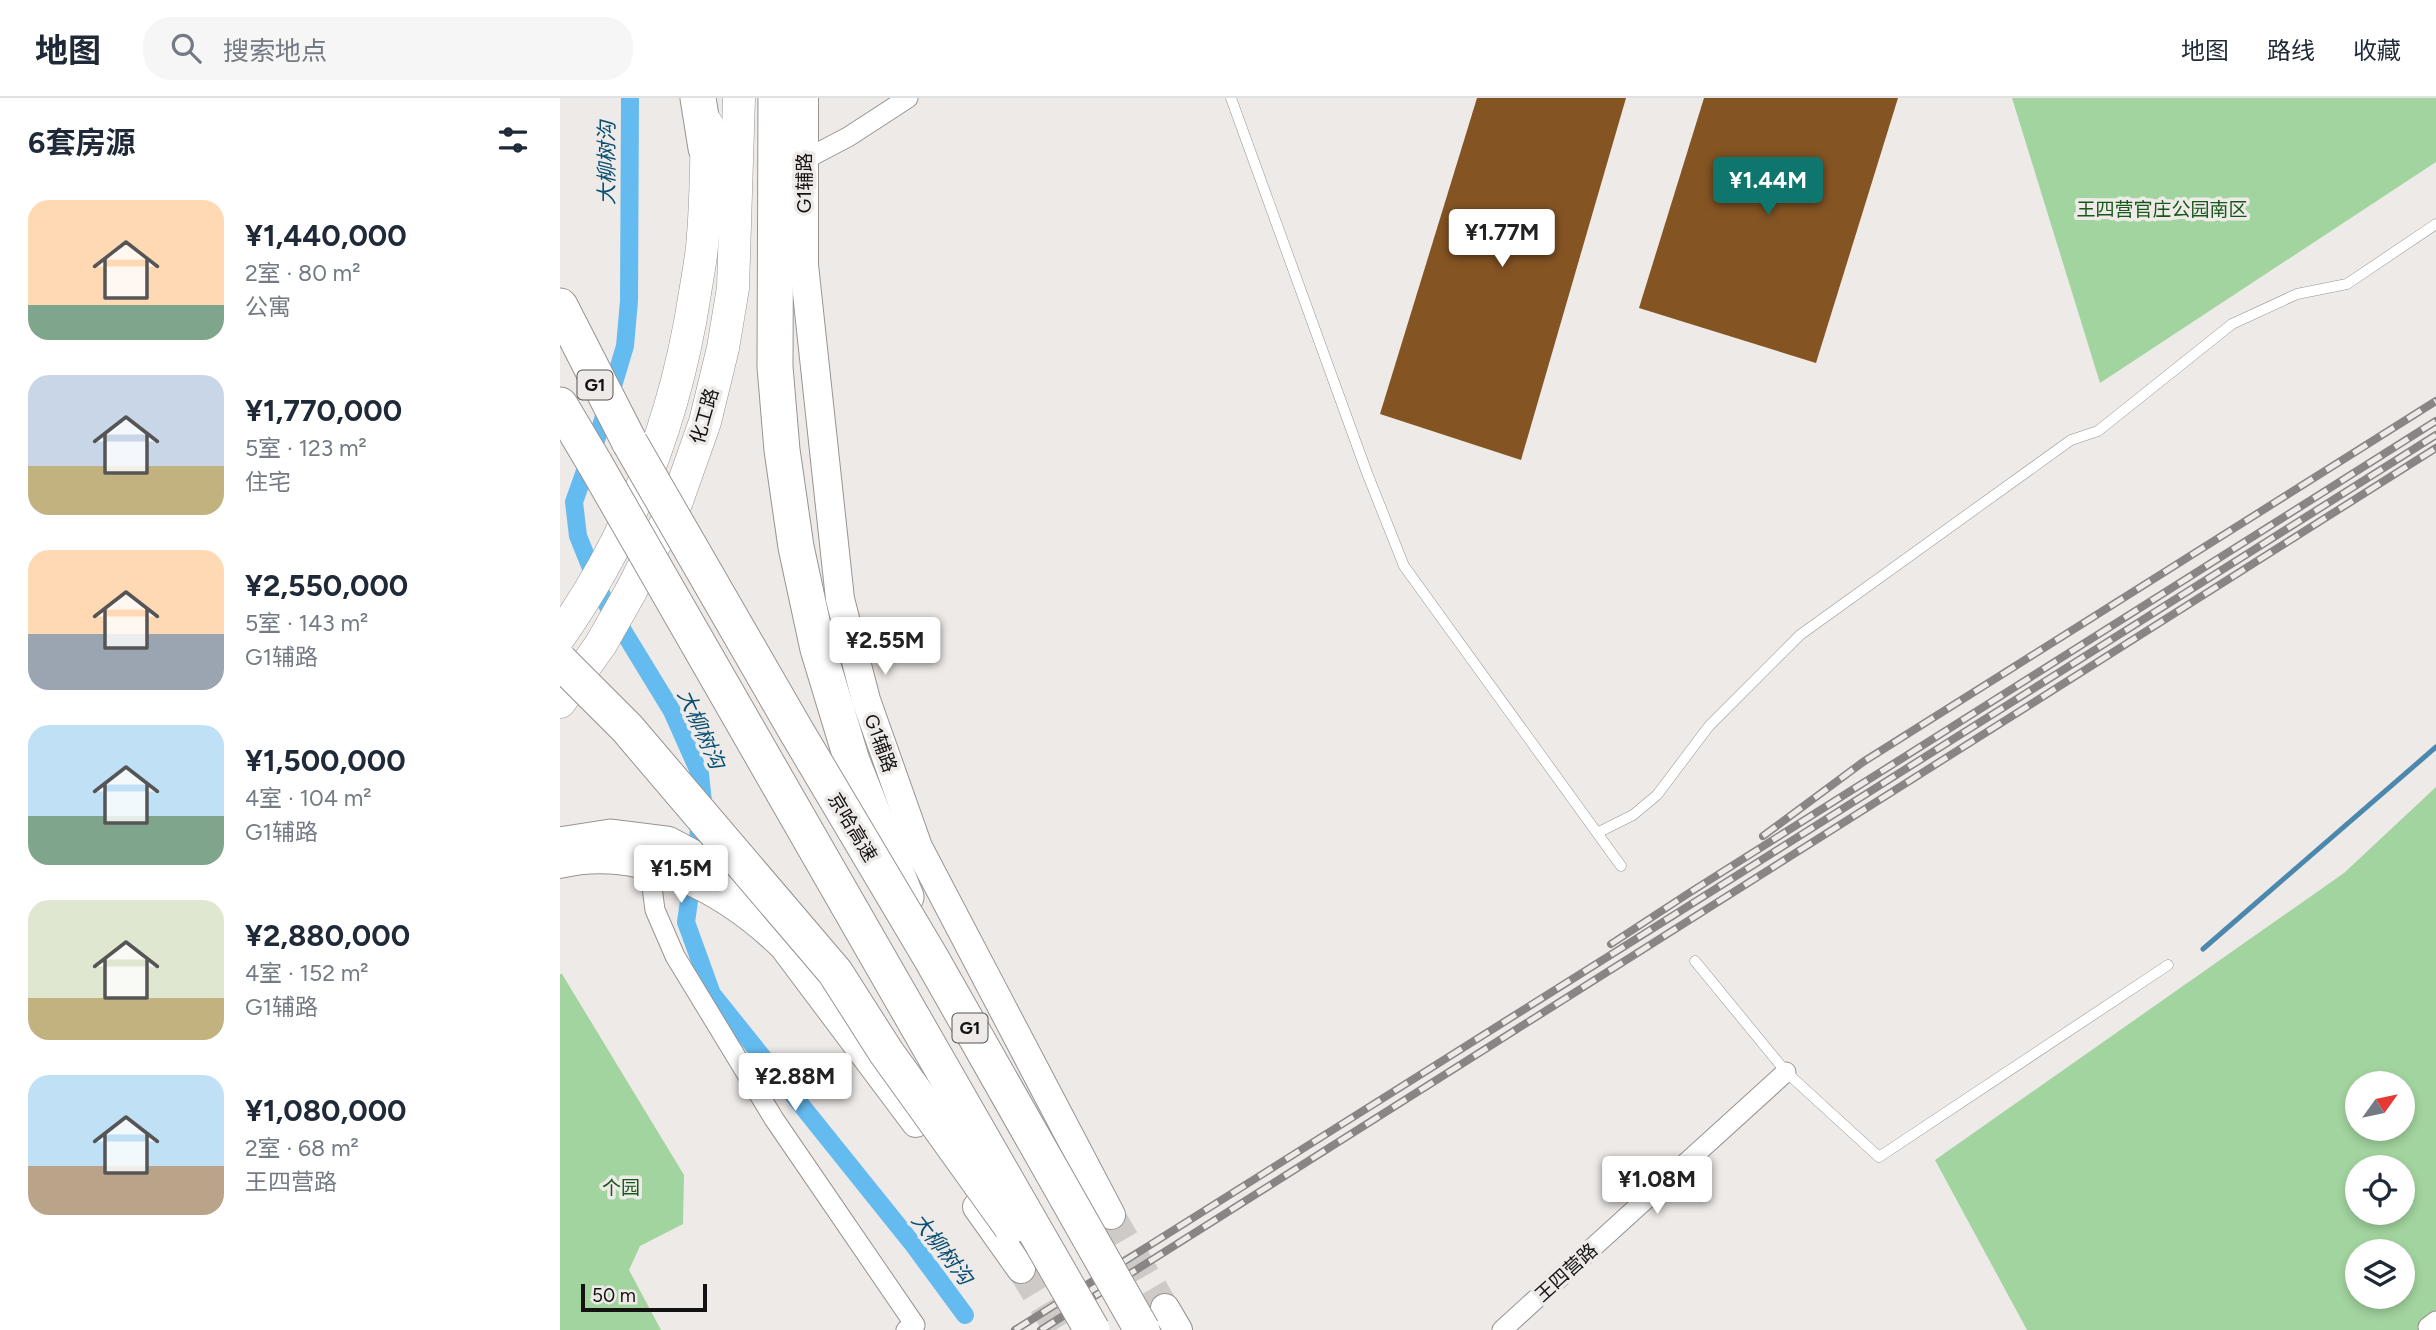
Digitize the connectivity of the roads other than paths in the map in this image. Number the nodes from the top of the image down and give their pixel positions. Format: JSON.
{"nodes":[{"id":1,"x":698,"y":98,"type":"edge"},
{"id":2,"x":708,"y":98,"type":"edge"},
{"id":3,"x":739,"y":98,"type":"edge"},
{"id":4,"x":776,"y":98,"type":"edge"},
{"id":5,"x":804,"y":98,"type":"edge"},
{"id":6,"x":908,"y":98,"type":"edge"},
{"id":7,"x":1231,"y":98,"type":"edge"},
{"id":8,"x":706,"y":148,"type":"junction"},
{"id":9,"x":804,"y":160,"type":"junction"},
{"id":10,"x":2436,"y":224,"type":"edge"},
{"id":11,"x":560,"y":306,"type":"edge"},
{"id":12,"x":560,"y":327,"type":"edge"},
{"id":13,"x":560,"y":405,"type":"edge"},
{"id":14,"x":630,"y":443,"type":"junction"},
{"id":15,"x":560,"y":635,"type":"edge"},
{"id":16,"x":560,"y":661,"type":"edge"},
{"id":17,"x":560,"y":702,"type":"edge"},
{"id":18,"x":1599,"y":832,"type":"junction"},
{"id":19,"x":560,"y":845,"type":"edge"},
{"id":20,"x":560,"y":864,"type":"edge"},
{"id":21,"x":1621,"y":866,"type":"dead end"},
{"id":22,"x":658,"y":867,"type":"junction"},
{"id":23,"x":776,"y":903,"type":"junction"},
{"id":24,"x":931,"y":958,"type":"junction"},
{"id":25,"x":1695,"y":961,"type":"dead end"},
{"id":26,"x":2168,"y":965,"type":"dead end"},
{"id":27,"x":1786,"y":1072,"type":"junction"},
{"id":28,"x":1111,"y":1215,"type":"tunnel mouth"},
{"id":29,"x":1021,"y":1269,"type":"tunnel mouth"},
{"id":30,"x":1162,"y":1323,"type":"edge"},
{"id":31,"x":906,"y":1330,"type":"edge"},
{"id":32,"x":1090,"y":1330,"type":"edge"},
{"id":33,"x":1502,"y":1330,"type":"edge"}],
"edges":[{"from":1,"to":8,"type":"highway"},
{"from":2,"to":8,"type":"main road","name":"化工路"},
{"from":3,"to":17,"type":"main road","name":"化工路"},
{"from":4,"to":24,"type":"highway","bridge":true},
{"from":5,"to":9,"type":"main road","name":"G1辅路"},
{"from":6,"to":9,"type":"street"},
{"from":7,"to":18,"type":"lane"},
{"from":8,"to":15,"type":"main road","name":"化工路"},
{"from":9,"to":28,"type":"main road","name":"G1辅路"},
{"from":10,"to":18,"type":"lane"},
{"from":11,"to":14,"type":"highway"},
{"from":12,"to":14,"type":"highway","name":"京哈高速","number":"G1"},
{"from":13,"to":32,"type":"highway","number":"G1","bridge":true},
{"from":14,"to":24,"type":"highway","name":"京哈高速","number":"G1","bridge":true},
{"from":16,"to":23,"type":"highway","bridge":true},
{"from":18,"to":21,"type":"lane"},
{"from":19,"to":23,"type":"highway"},
{"from":20,"to":22,"type":"main road"},
{"from":22,"to":29,"type":"main road"},
{"from":22,"to":31,"type":"street"},
{"from":23,"to":32,"type":"highway","bridge":true},
{"from":24,"to":30,"type":"highway","name":"京哈高速","number":"G1","bridge":true},
{"from":25,"to":27,"type":"lane"},
{"from":26,"to":27,"type":"lane"},
{"from":27,"to":33,"type":"street","name":"王四营路"}]}
